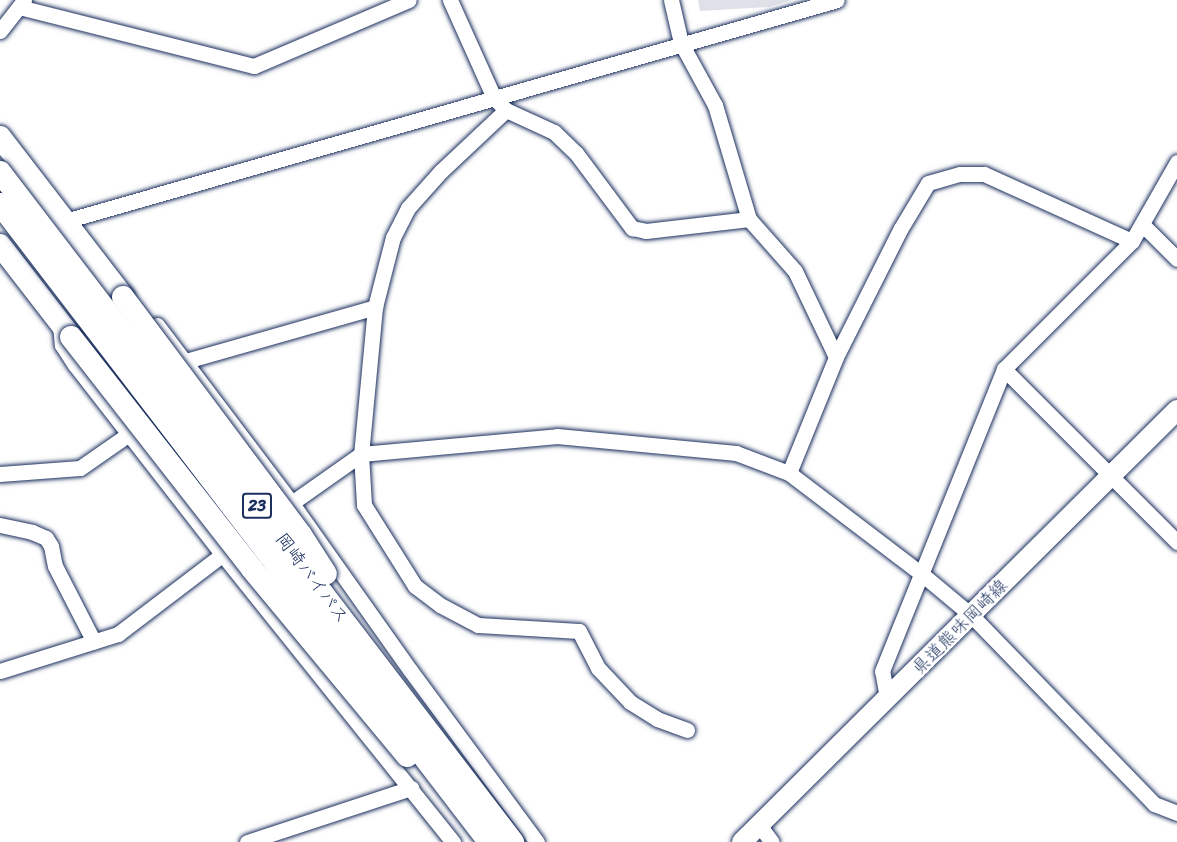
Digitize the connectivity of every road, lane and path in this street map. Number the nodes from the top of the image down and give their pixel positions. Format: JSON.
{"nodes":[{"id":1,"x":409,"y":0,"type":"edge"},
{"id":2,"x":450,"y":0,"type":"edge"},
{"id":3,"x":671,"y":0,"type":"edge"},
{"id":4,"x":837,"y":0,"type":"edge"},
{"id":5,"x":22,"y":3,"type":"edge"},
{"id":6,"x":0,"y":31,"type":"edge"},
{"id":7,"x":681,"y":43,"type":"junction"},
{"id":8,"x":494,"y":98,"type":"junction"},
{"id":9,"x":506,"y":110,"type":"junction"},
{"id":10,"x":0,"y":137,"type":"edge"},
{"id":11,"x":1177,"y":162,"type":"edge"},
{"id":12,"x":0,"y":172,"type":"edge"},
{"id":13,"x":0,"y":204,"type":"edge"},
{"id":14,"x":749,"y":219,"type":"junction"},
{"id":15,"x":65,"y":221,"type":"junction"},
{"id":16,"x":1143,"y":225,"type":"junction"},
{"id":17,"x":0,"y":238,"type":"edge"},
{"id":18,"x":1132,"y":241,"type":"junction"},
{"id":19,"x":0,"y":244,"type":"edge"},
{"id":20,"x":1177,"y":260,"type":"edge"},
{"id":21,"x":97,"y":262,"type":"junction"},
{"id":22,"x":375,"y":307,"type":"junction"},
{"id":23,"x":65,"y":330,"type":"junction"},
{"id":24,"x":836,"y":357,"type":"junction"},
{"id":25,"x":186,"y":361,"type":"junction"},
{"id":26,"x":1004,"y":369,"type":"junction"},
{"id":27,"x":1177,"y":410,"type":"edge"},
{"id":28,"x":129,"y":434,"type":"junction"},
{"id":29,"x":361,"y":454,"type":"junction"},
{"id":30,"x":789,"y":473,"type":"junction"},
{"id":31,"x":0,"y":474,"type":"edge"},
{"id":32,"x":1110,"y":475,"type":"junction"},
{"id":33,"x":291,"y":502,"type":"junction"},
{"id":34,"x":0,"y":525,"type":"edge"},
{"id":35,"x":1177,"y":542,"type":"edge"},
{"id":36,"x":223,"y":555,"type":"junction"},
{"id":37,"x":923,"y":575,"type":"junction"},
{"id":38,"x":972,"y":616,"type":"junction"},
{"id":39,"x":94,"y":642,"type":"junction"},
{"id":40,"x":0,"y":671,"type":"edge"},
{"id":41,"x":887,"y":698,"type":"junction"},
{"id":42,"x":687,"y":730,"type":"dead end"},
{"id":43,"x":448,"y":755,"type":"junction"},
{"id":44,"x":411,"y":788,"type":"junction"},
{"id":45,"x":468,"y":811,"type":"junction"},
{"id":46,"x":1177,"y":813,"type":"edge"},
{"id":47,"x":759,"y":825,"type":"junction"},
{"id":48,"x":247,"y":842,"type":"edge"},
{"id":49,"x":453,"y":842,"type":"edge"},
{"id":50,"x":489,"y":842,"type":"edge"},
{"id":51,"x":513,"y":842,"type":"edge"},
{"id":52,"x":537,"y":842,"type":"edge"},
{"id":53,"x":742,"y":842,"type":"edge"},
{"id":54,"x":772,"y":842,"type":"edge"}],
"edges":[{"from":1,"to":5,"type":"street"},
{"from":2,"to":8,"type":"street"},
{"from":3,"to":7,"type":"street"},
{"from":4,"to":7,"type":"street"},
{"from":5,"to":6,"type":"street"},
{"from":7,"to":8,"type":"street"},
{"from":7,"to":14,"type":"street"},
{"from":8,"to":9,"type":"street"},
{"from":8,"to":15,"type":"street"},
{"from":9,"to":14,"type":"street"},
{"from":9,"to":22,"type":"street"},
{"from":10,"to":15,"type":"highway","number":"23"},
{"from":11,"to":16,"type":"street"},
{"from":12,"to":43,"type":"highway","name":"岡崎バイパス","number":"23","bridge":true},
{"from":13,"to":45,"type":"highway","name":"岡崎バイパス","number":"23","bridge":true},
{"from":14,"to":24,"type":"street"},
{"from":15,"to":17,"type":"street"},
{"from":15,"to":21,"type":"highway","number":"23"},
{"from":16,"to":18,"type":"street"},
{"from":16,"to":20,"type":"street"},
{"from":18,"to":24,"type":"street"},
{"from":18,"to":26,"type":"street"},
{"from":19,"to":23,"type":"highway","number":"23"},
{"from":21,"to":25,"type":"street"},
{"from":21,"to":43,"type":"highway","number":"23","bridge":true},
{"from":22,"to":25,"type":"street"},
{"from":22,"to":29,"type":"street"},
{"from":23,"to":28,"type":"street"},
{"from":23,"to":45,"type":"highway","number":"23","bridge":true},
{"from":24,"to":30,"type":"street"},
{"from":25,"to":33,"type":"street"},
{"from":26,"to":32,"type":"street"},
{"from":26,"to":37,"type":"street"},
{"from":27,"to":32,"type":"main road","name":"県道熊味岡崎線"},
{"from":28,"to":31,"type":"street"},
{"from":28,"to":36,"type":"street"},
{"from":29,"to":30,"type":"street"},
{"from":29,"to":33,"type":"street"},
{"from":29,"to":42,"type":"street"},
{"from":30,"to":37,"type":"street"},
{"from":32,"to":35,"type":"street"},
{"from":32,"to":38,"type":"main road","name":"県道熊味岡崎線"},
{"from":33,"to":36,"type":"street"},
{"from":33,"to":52,"type":"street"},
{"from":34,"to":39,"type":"street"},
{"from":36,"to":39,"type":"street"},
{"from":36,"to":44,"type":"street"},
{"from":37,"to":38,"type":"street"},
{"from":37,"to":41,"type":"street"},
{"from":38,"to":41,"type":"main road","name":"県道熊味岡崎線"},
{"from":38,"to":46,"type":"street"},
{"from":39,"to":40,"type":"street"},
{"from":41,"to":47,"type":"main road","name":"県道熊味岡崎線"},
{"from":43,"to":51,"type":"highway","name":"岡崎バイパス","number":"23","bridge":true},
{"from":44,"to":48,"type":"street"},
{"from":44,"to":49,"type":"street"},
{"from":45,"to":50,"type":"highway","name":"岡崎バイパス","number":"23","bridge":true},
{"from":47,"to":53,"type":"main road","name":"県道熊味岡崎線"},
{"from":47,"to":54,"type":"street"}]}
